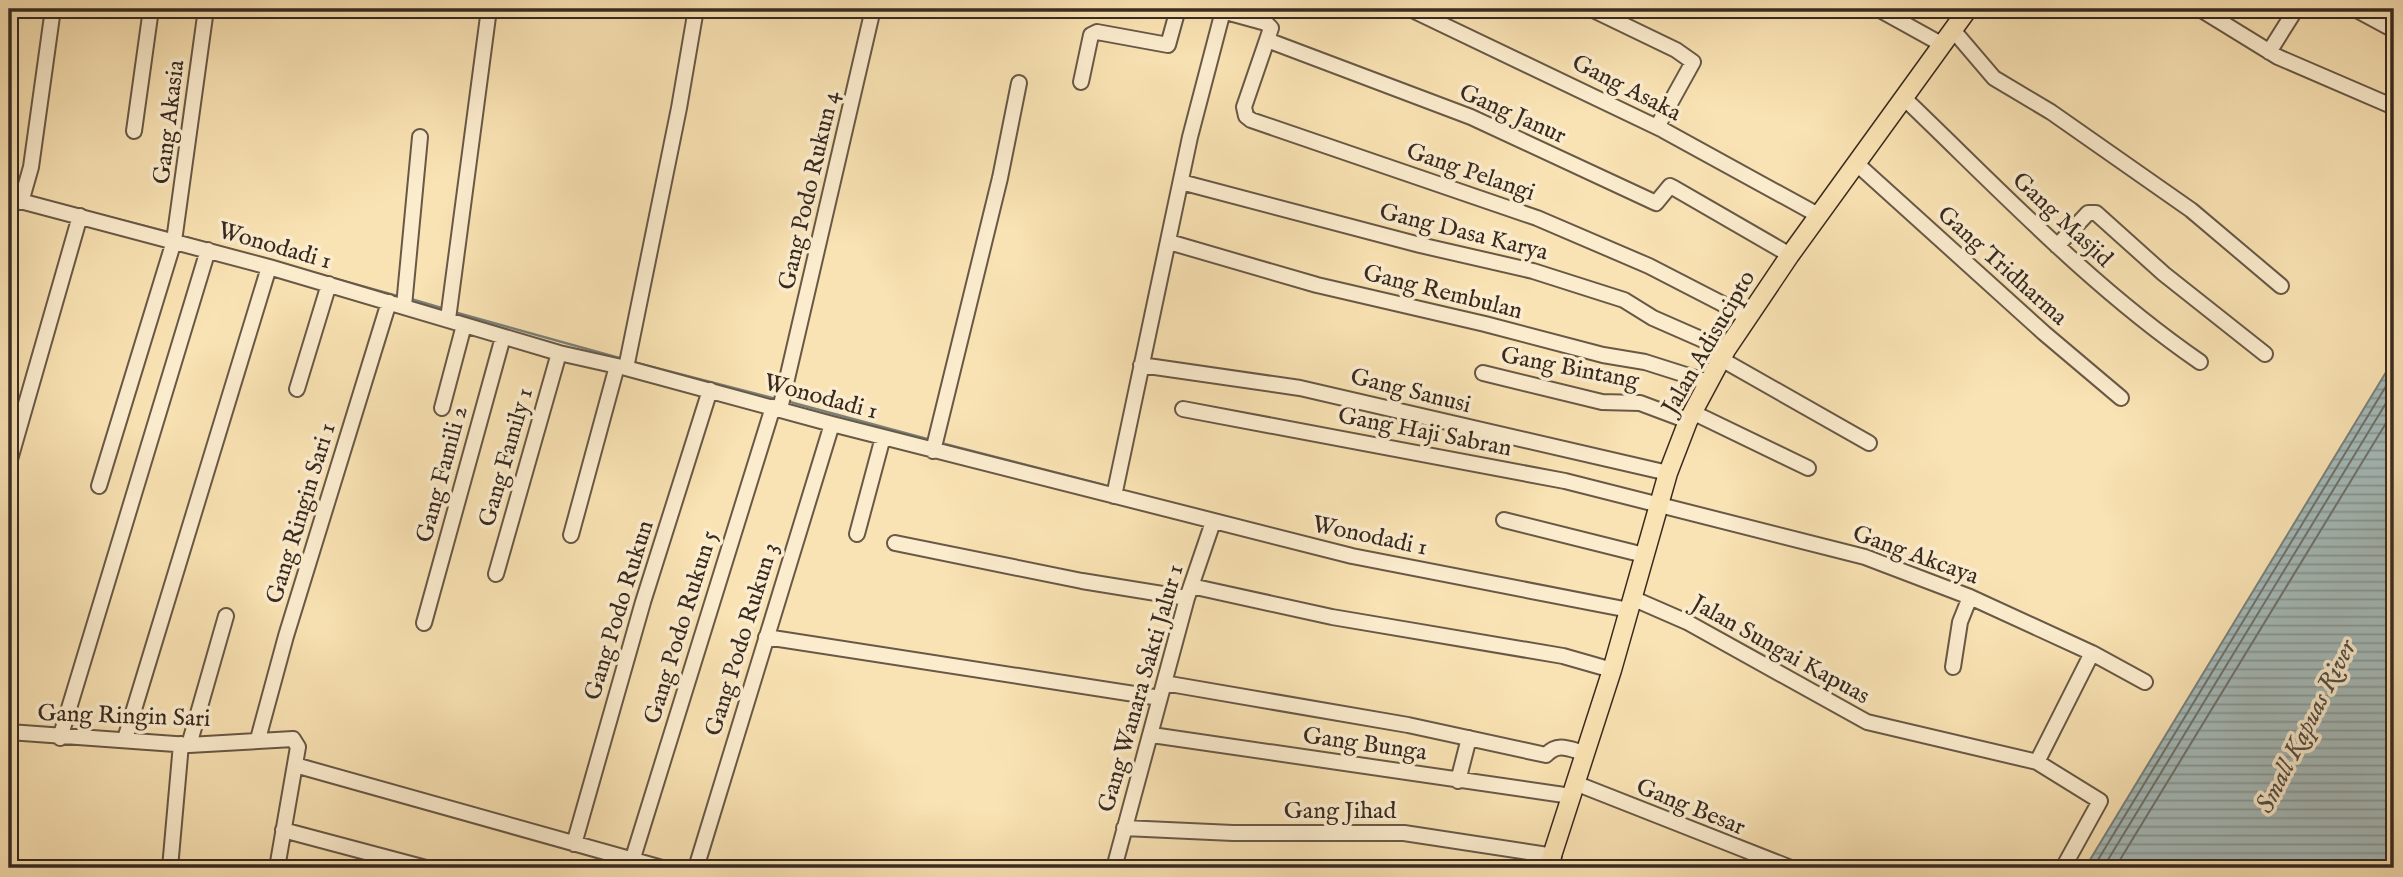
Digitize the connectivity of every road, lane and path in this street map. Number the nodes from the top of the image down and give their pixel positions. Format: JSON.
{"nodes":[{"id":1,"x":53,"y":9,"type":"edge"},
{"id":2,"x":151,"y":9,"type":"edge"},
{"id":3,"x":206,"y":9,"type":"edge"},
{"id":4,"x":489,"y":9,"type":"edge"},
{"id":5,"x":696,"y":9,"type":"edge"},
{"id":6,"x":873,"y":9,"type":"edge"},
{"id":7,"x":1178,"y":9,"type":"edge"},
{"id":8,"x":1410,"y":9,"type":"edge"},
{"id":9,"x":1591,"y":9,"type":"edge"},
{"id":10,"x":1878,"y":9,"type":"edge"},
{"id":11,"x":1968,"y":9,"type":"edge"},
{"id":12,"x":2200,"y":9,"type":"edge"},
{"id":13,"x":2296,"y":9,"type":"edge"},
{"id":14,"x":2355,"y":9,"type":"edge"},
{"id":15,"x":1219,"y":10,"type":"edge"},
{"id":16,"x":2394,"y":30,"type":"edge"},
{"id":17,"x":1948,"y":38,"type":"junction"},
{"id":18,"x":1267,"y":40,"type":"junction"},
{"id":19,"x":2269,"y":52,"type":"junction"},
{"id":20,"x":1081,"y":82,"type":"dead end"},
{"id":21,"x":1019,"y":83,"type":"dead end"},
{"id":22,"x":1905,"y":99,"type":"junction"},
{"id":23,"x":2394,"y":107,"type":"edge"},
{"id":24,"x":1657,"y":127,"type":"junction"},
{"id":25,"x":134,"y":131,"type":"dead end"},
{"id":26,"x":420,"y":137,"type":"dead end"},
{"id":27,"x":1857,"y":164,"type":"junction"},
{"id":28,"x":1181,"y":182,"type":"junction"},
{"id":29,"x":19,"y":198,"type":"edge"},
{"id":30,"x":1818,"y":215,"type":"junction"},
{"id":31,"x":80,"y":216,"type":"junction"},
{"id":32,"x":174,"y":241,"type":"junction"},
{"id":33,"x":1169,"y":242,"type":"junction"},
{"id":34,"x":2057,"y":246,"type":"junction"},
{"id":35,"x":208,"y":250,"type":"junction"},
{"id":36,"x":1790,"y":255,"type":"junction"},
{"id":37,"x":270,"y":267,"type":"junction"},
{"id":38,"x":329,"y":284,"type":"junction"},
{"id":39,"x":2281,"y":286,"type":"dead end"},
{"id":40,"x":401,"y":301,"type":"junction"},
{"id":41,"x":1748,"y":317,"type":"junction"},
{"id":42,"x":448,"y":319,"type":"junction"},
{"id":43,"x":464,"y":325,"type":"junction"},
{"id":44,"x":503,"y":337,"type":"junction"},
{"id":45,"x":559,"y":353,"type":"junction"},
{"id":46,"x":2265,"y":354,"type":"dead end"},
{"id":47,"x":1724,"y":355,"type":"junction"},
{"id":48,"x":2200,"y":362,"type":"dead end"},
{"id":49,"x":1142,"y":365,"type":"junction"},
{"id":50,"x":623,"y":367,"type":"junction"},
{"id":51,"x":1483,"y":373,"type":"dead end"},
{"id":52,"x":1708,"y":382,"type":"junction"},
{"id":53,"x":297,"y":389,"type":"dead end"},
{"id":54,"x":710,"y":390,"type":"junction"},
{"id":55,"x":2120,"y":398,"type":"dead end"},
{"id":56,"x":442,"y":408,"type":"dead end"},
{"id":57,"x":778,"y":408,"type":"junction"},
{"id":58,"x":1183,"y":408,"type":"dead end"},
{"id":59,"x":1690,"y":417,"type":"junction"},
{"id":60,"x":832,"y":424,"type":"junction"},
{"id":61,"x":883,"y":436,"type":"junction"},
{"id":62,"x":1869,"y":443,"type":"dead end"},
{"id":63,"x":933,"y":450,"type":"junction"},
{"id":64,"x":9,"y":463,"type":"edge"},
{"id":65,"x":1808,"y":468,"type":"dead end"},
{"id":66,"x":1668,"y":473,"type":"junction"},
{"id":67,"x":99,"y":486,"type":"dead end"},
{"id":68,"x":1114,"y":496,"type":"junction"},
{"id":69,"x":1657,"y":506,"type":"junction"},
{"id":70,"x":1504,"y":520,"type":"dead end"},
{"id":71,"x":1213,"y":522,"type":"junction"},
{"id":72,"x":857,"y":534,"type":"dead end"},
{"id":73,"x":571,"y":536,"type":"dead end"},
{"id":74,"x":895,"y":543,"type":"dead end"},
{"id":75,"x":1644,"y":555,"type":"junction"},
{"id":76,"x":496,"y":574,"type":"dead end"},
{"id":77,"x":1189,"y":592,"type":"junction"},
{"id":78,"x":1970,"y":597,"type":"junction"},
{"id":79,"x":1630,"y":604,"type":"junction"},
{"id":80,"x":226,"y":616,"type":"dead end"},
{"id":81,"x":424,"y":623,"type":"dead end"},
{"id":82,"x":766,"y":636,"type":"junction"},
{"id":83,"x":2092,"y":653,"type":"junction"},
{"id":84,"x":1953,"y":667,"type":"dead end"},
{"id":85,"x":1612,"y":670,"type":"junction"},
{"id":86,"x":2145,"y":682,"type":"dead end"},
{"id":87,"x":1164,"y":683,"type":"junction"},
{"id":88,"x":1160,"y":698,"type":"junction"},
{"id":89,"x":9,"y":732,"type":"edge"},
{"id":90,"x":61,"y":735,"type":"junction"},
{"id":91,"x":1152,"y":735,"type":"junction"},
{"id":92,"x":1469,"y":737,"type":"junction"},
{"id":93,"x":125,"y":739,"type":"junction"},
{"id":94,"x":258,"y":739,"type":"junction"},
{"id":95,"x":188,"y":742,"type":"junction"},
{"id":96,"x":1584,"y":753,"type":"junction"},
{"id":97,"x":2037,"y":762,"type":"junction"},
{"id":98,"x":295,"y":765,"type":"junction"},
{"id":99,"x":1458,"y":781,"type":"junction"},
{"id":100,"x":1573,"y":790,"type":"junction"},
{"id":101,"x":1124,"y":828,"type":"junction"},
{"id":102,"x":283,"y":830,"type":"junction"},
{"id":103,"x":574,"y":844,"type":"junction"},
{"id":104,"x":632,"y":861,"type":"junction"},
{"id":105,"x":1550,"y":865,"type":"edge"},
{"id":106,"x":170,"y":868,"type":"edge"},
{"id":107,"x":277,"y":868,"type":"edge"},
{"id":108,"x":426,"y":868,"type":"edge"},
{"id":109,"x":662,"y":868,"type":"edge"},
{"id":110,"x":696,"y":868,"type":"edge"},
{"id":111,"x":1114,"y":868,"type":"edge"},
{"id":112,"x":1791,"y":868,"type":"edge"},
{"id":113,"x":2063,"y":868,"type":"edge"}],
"edges":[{"from":1,"to":29,"type":"street"},
{"from":2,"to":25,"type":"street"},
{"from":3,"to":32,"type":"street","name":"Gang Akasia"},
{"from":4,"to":42,"type":"street"},
{"from":5,"to":50,"type":"street"},
{"from":6,"to":57,"type":"street","name":"Gang Podo Rukun 4"},
{"from":7,"to":20,"type":"street"},
{"from":8,"to":24,"type":"street","name":"Gang Asaka"},
{"from":9,"to":24,"type":"street"},
{"from":10,"to":17,"type":"street"},
{"from":11,"to":17,"type":"main road","name":"Jalan Adisucipto"},
{"from":12,"to":19,"type":"street"},
{"from":13,"to":19,"type":"street"},
{"from":14,"to":16,"type":"street"},
{"from":15,"to":18,"type":"street"},
{"from":15,"to":28,"type":"street"},
{"from":17,"to":22,"type":"main road","name":"Jalan Adisucipto"},
{"from":17,"to":39,"type":"street"},
{"from":18,"to":36,"type":"street","name":"Gang Janur"},
{"from":18,"to":41,"type":"street","name":"Gang Pelangi"},
{"from":19,"to":23,"type":"street"},
{"from":21,"to":63,"type":"street"},
{"from":22,"to":27,"type":"main road","name":"Jalan Adisucipto"},
{"from":22,"to":34,"type":"street","name":"Gang Masjid"},
{"from":24,"to":30,"type":"street","name":"Gang Asaka"},
{"from":26,"to":40,"type":"street","name":"Gang Ringin Sari 1"},
{"from":27,"to":30,"type":"main road","name":"Jalan Adisucipto"},
{"from":27,"to":55,"type":"street","name":"Gang Tridharma"},
{"from":28,"to":33,"type":"street"},
{"from":28,"to":47,"type":"street","name":"Gang Dasa Karya"},
{"from":29,"to":31,"type":"street","name":"Wonodadi 1"},
{"from":30,"to":36,"type":"main road","name":"Jalan Adisucipto"},
{"from":31,"to":32,"type":"street","name":"Wonodadi 1"},
{"from":31,"to":64,"type":"street"},
{"from":32,"to":35,"type":"street","name":"Wonodadi 1"},
{"from":32,"to":67,"type":"street","name":"Gang Akasia"},
{"from":33,"to":49,"type":"street"},
{"from":33,"to":52,"type":"street","name":"Gang Rembulan"},
{"from":34,"to":46,"type":"street"},
{"from":34,"to":48,"type":"street","name":"Gang Masjid"},
{"from":35,"to":37,"type":"street","name":"Wonodadi 1"},
{"from":35,"to":90,"type":"street"},
{"from":36,"to":41,"type":"main road","name":"Jalan Adisucipto"},
{"from":37,"to":38,"type":"street","name":"Wonodadi 1"},
{"from":37,"to":93,"type":"street"},
{"from":38,"to":40,"type":"street","name":"Wonodadi 1"},
{"from":38,"to":53,"type":"street"},
{"from":40,"to":42,"type":"street","name":"Wonodadi 1"},
{"from":40,"to":94,"type":"street","name":"Gang Ringin Sari 1"},
{"from":41,"to":47,"type":"main road","name":"Jalan Adisucipto"},
{"from":42,"to":43,"type":"street","name":"Wonodadi 1"},
{"from":43,"to":44,"type":"street","name":"Wonodadi 1"},
{"from":43,"to":56,"type":"street"},
{"from":44,"to":45,"type":"street","name":"Wonodadi 1"},
{"from":44,"to":81,"type":"street","name":"Gang Famili 2"},
{"from":45,"to":50,"type":"street","name":"Wonodadi 1"},
{"from":45,"to":76,"type":"street","name":"Gang Family 1"},
{"from":47,"to":52,"type":"main road","name":"Jalan Adisucipto"},
{"from":47,"to":62,"type":"street","name":"Gang Dasa Karya"},
{"from":49,"to":66,"type":"street","name":"Gang Sanusi"},
{"from":49,"to":68,"type":"street"},
{"from":50,"to":54,"type":"street","name":"Wonodadi 1"},
{"from":50,"to":73,"type":"street"},
{"from":51,"to":59,"type":"street","name":"Gang Bintang"},
{"from":52,"to":59,"type":"main road","name":"Jalan Adisucipto"},
{"from":54,"to":57,"type":"street","name":"Wonodadi 1"},
{"from":54,"to":103,"type":"street","name":"Gang Podo Rukun"},
{"from":57,"to":60,"type":"street","name":"Wonodadi 1"},
{"from":57,"to":104,"type":"street","name":"Gang Podo Rukun 5"},
{"from":58,"to":69,"type":"street","name":"Gang Haji Sabran"},
{"from":59,"to":65,"type":"street","name":"Gang Bintang"},
{"from":59,"to":66,"type":"main road","name":"Jalan Adisucipto"},
{"from":60,"to":61,"type":"street","name":"Wonodadi 1"},
{"from":60,"to":82,"type":"street","name":"Gang Podo Rukun 3"},
{"from":61,"to":63,"type":"street","name":"Wonodadi 1"},
{"from":61,"to":72,"type":"street"},
{"from":63,"to":68,"type":"street","name":"Wonodadi 1"},
{"from":66,"to":69,"type":"main road","name":"Jalan Adisucipto"},
{"from":68,"to":71,"type":"street","name":"Wonodadi 1"},
{"from":69,"to":75,"type":"main road","name":"Jalan Adisucipto"},
{"from":69,"to":78,"type":"street","name":"Gang Akcaya"},
{"from":70,"to":75,"type":"street"},
{"from":71,"to":77,"type":"street","name":"Gang Wanara Sakti Jalur 1"},
{"from":71,"to":79,"type":"street","name":"Wonodadi 1"},
{"from":74,"to":77,"type":"street"},
{"from":75,"to":79,"type":"main road","name":"Jalan Adisucipto"},
{"from":77,"to":85,"type":"street"},
{"from":77,"to":87,"type":"street","name":"Gang Wanara Sakti Jalur 1"},
{"from":78,"to":83,"type":"street","name":"Gang Akcaya"},
{"from":78,"to":84,"type":"street"},
{"from":79,"to":85,"type":"main road","name":"Jalan Adisucipto"},
{"from":79,"to":97,"type":"street","name":"Jalan Sungai Kapuas"},
{"from":80,"to":95,"type":"street"},
{"from":82,"to":88,"type":"street"},
{"from":82,"to":110,"type":"street","name":"Gang Podo Rukun 3"},
{"from":83,"to":86,"type":"street","name":"Gang Akcaya"},
{"from":83,"to":97,"type":"street"},
{"from":85,"to":96,"type":"main road","name":"Jalan Adisucipto"},
{"from":87,"to":88,"type":"street","name":"Gang Wanara Sakti Jalur 1"},
{"from":87,"to":92,"type":"street"},
{"from":88,"to":91,"type":"street","name":"Gang Wanara Sakti Jalur 1"},
{"from":89,"to":90,"type":"street","name":"Gang Ringin Sari"},
{"from":90,"to":93,"type":"street","name":"Gang Ringin Sari"},
{"from":91,"to":99,"type":"street","name":"Gang Bunga"},
{"from":91,"to":101,"type":"street","name":"Gang Wanara Sakti Jalur 1"},
{"from":92,"to":96,"type":"street"},
{"from":92,"to":99,"type":"street"},
{"from":93,"to":95,"type":"street","name":"Gang Ringin Sari"},
{"from":94,"to":95,"type":"street","name":"Gang Ringin Sari"},
{"from":94,"to":98,"type":"street","name":"Gang Ringin Sari"},
{"from":95,"to":106,"type":"street"},
{"from":96,"to":100,"type":"main road","name":"Jalan Adisucipto"},
{"from":97,"to":113,"type":"street","name":"Jalan Sungai Kapuas"},
{"from":98,"to":102,"type":"street"},
{"from":98,"to":103,"type":"street"},
{"from":99,"to":100,"type":"street","name":"Gang Bunga"},
{"from":100,"to":105,"type":"main road","name":"Jalan Adisucipto"},
{"from":100,"to":112,"type":"street","name":"Gang Besar"},
{"from":101,"to":105,"type":"street","name":"Gang Jihad"},
{"from":101,"to":111,"type":"street","name":"Gang Wanara Sakti Jalur 1"},
{"from":102,"to":107,"type":"street"},
{"from":102,"to":108,"type":"street"},
{"from":103,"to":104,"type":"street"},
{"from":104,"to":109,"type":"street"}]}
